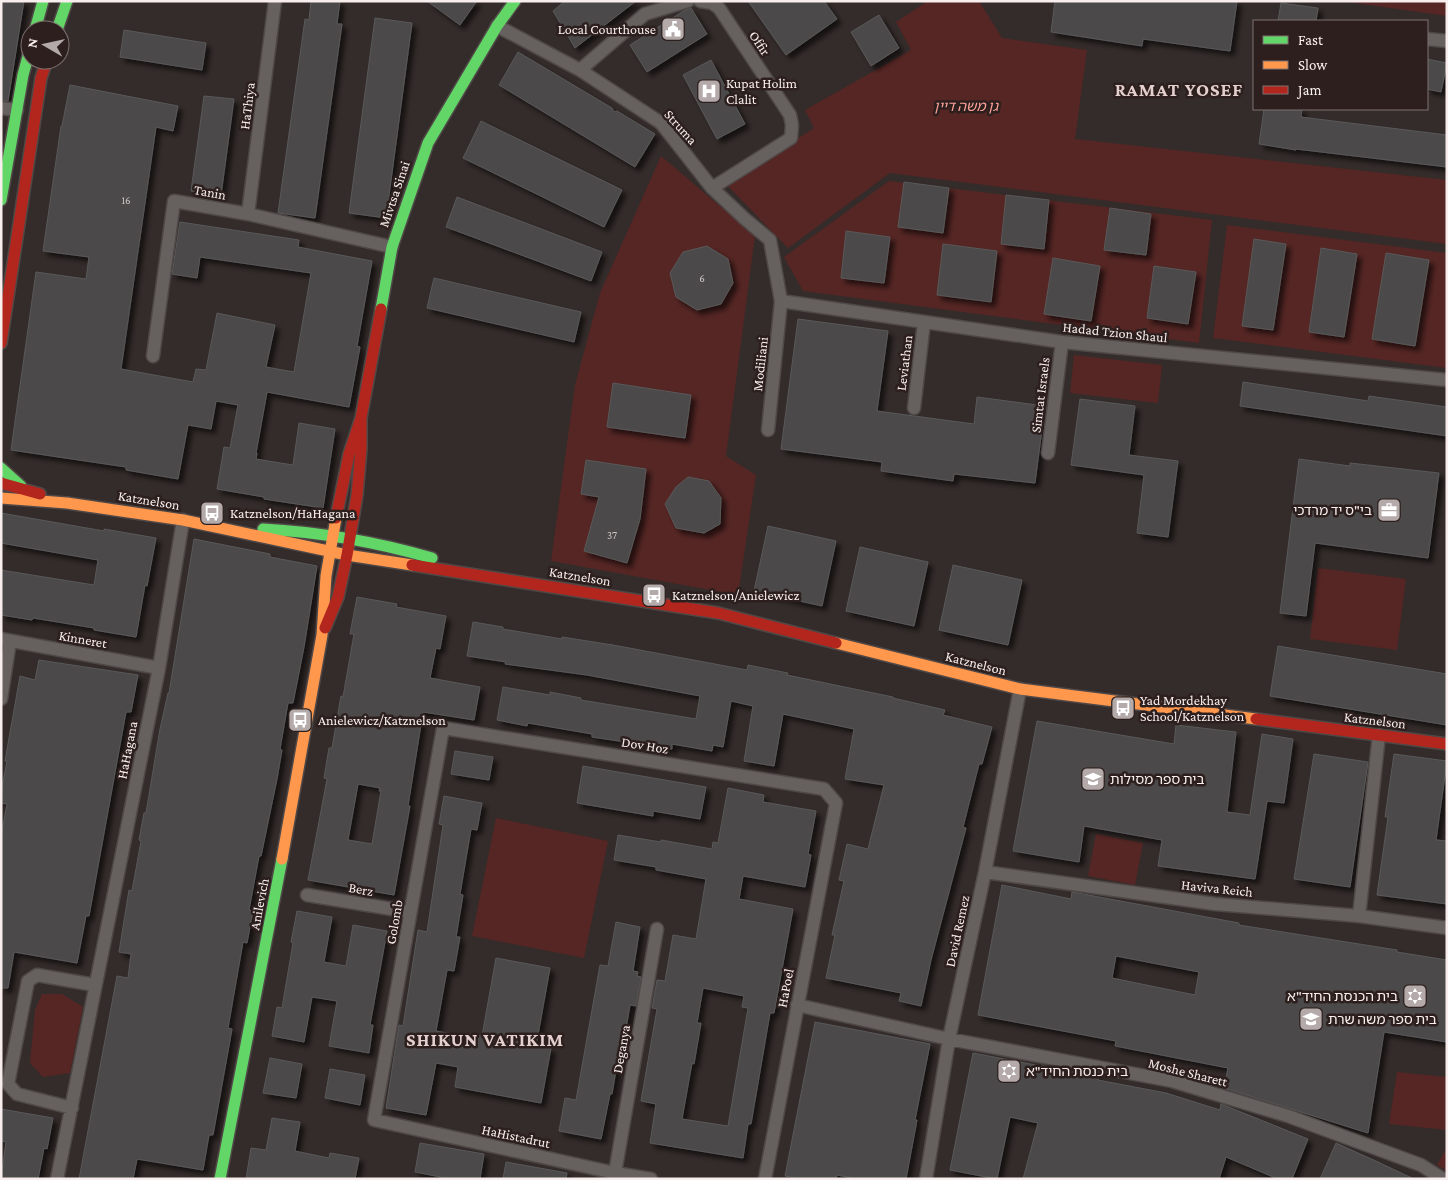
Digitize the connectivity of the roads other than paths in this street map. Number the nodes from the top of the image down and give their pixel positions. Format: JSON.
{"nodes":[{"id":1,"x":43,"y":1,"type":"edge"},
{"id":2,"x":67,"y":1,"type":"edge"},
{"id":3,"x":275,"y":1,"type":"edge"},
{"id":4,"x":514,"y":1,"type":"edge"},
{"id":5,"x":688,"y":1,"type":"edge"},
{"id":6,"x":700,"y":1,"type":"edge"},
{"id":7,"x":38,"y":20,"type":"edge"},
{"id":8,"x":60,"y":20,"type":"edge"},
{"id":9,"x":498,"y":26,"type":"junction"},
{"id":10,"x":1428,"y":39,"type":"edge"},
{"id":11,"x":1447,"y":41,"type":"edge"},
{"id":12,"x":26,"y":70,"type":"edge"},
{"id":13,"x":44,"y":70,"type":"edge"},
{"id":14,"x":580,"y":70,"type":"junction"},
{"id":15,"x":1,"y":108,"type":"edge"},
{"id":16,"x":17,"y":110,"type":"junction"},
{"id":17,"x":712,"y":188,"type":"junction"},
{"id":18,"x":1,"y":200,"type":"edge"},
{"id":19,"x":248,"y":214,"type":"junction"},
{"id":20,"x":392,"y":247,"type":"junction"},
{"id":21,"x":782,"y":301,"type":"junction"},
{"id":22,"x":924,"y":322,"type":"junction"},
{"id":23,"x":1062,"y":342,"type":"junction"},
{"id":24,"x":1,"y":343,"type":"edge"},
{"id":25,"x":153,"y":356,"type":"dead end"},
{"id":26,"x":1447,"y":380,"type":"edge"},
{"id":27,"x":914,"y":408,"type":"dead end"},
{"id":28,"x":361,"y":418,"type":"junction"},
{"id":29,"x":768,"y":430,"type":"dead end"},
{"id":30,"x":1048,"y":453,"type":"dead end"},
{"id":31,"x":1,"y":468,"type":"edge"},
{"id":32,"x":1,"y":483,"type":"edge"},
{"id":33,"x":25,"y":490,"type":"junction"},
{"id":34,"x":1,"y":498,"type":"edge"},
{"id":35,"x":67,"y":503,"type":"junction"},
{"id":36,"x":183,"y":520,"type":"junction"},
{"id":37,"x":227,"y":528,"type":"junction"},
{"id":38,"x":332,"y":536,"type":"junction"},
{"id":39,"x":350,"y":539,"type":"junction"},
{"id":40,"x":330,"y":552,"type":"junction"},
{"id":41,"x":348,"y":555,"type":"junction"},
{"id":42,"x":504,"y":579,"type":"junction"},
{"id":43,"x":322,"y":635,"type":"junction"},
{"id":44,"x":6,"y":640,"type":"edge"},
{"id":45,"x":159,"y":668,"type":"junction"},
{"id":46,"x":1020,"y":689,"type":"junction"},
{"id":47,"x":1,"y":699,"type":"edge"},
{"id":48,"x":443,"y":728,"type":"joint"},
{"id":49,"x":1380,"y":735,"type":"junction"},
{"id":50,"x":1447,"y":744,"type":"edge"},
{"id":51,"x":836,"y":803,"type":"joint"},
{"id":52,"x":985,"y":872,"type":"junction"},
{"id":53,"x":307,"y":895,"type":"dead end"},
{"id":54,"x":410,"y":912,"type":"junction"},
{"id":55,"x":1359,"y":916,"type":"junction"},
{"id":56,"x":1447,"y":928,"type":"edge"},
{"id":57,"x":657,"y":929,"type":"dead end"},
{"id":58,"x":95,"y":985,"type":"junction"},
{"id":59,"x":797,"y":1005,"type":"junction"},
{"id":60,"x":949,"y":1039,"type":"junction"},
{"id":61,"x":72,"y":1108,"type":"junction"},
{"id":62,"x":374,"y":1120,"type":"joint"},
{"id":63,"x":615,"y":1173,"type":"junction"},
{"id":64,"x":57,"y":1179,"type":"edge"},
{"id":65,"x":220,"y":1179,"type":"edge"},
{"id":66,"x":650,"y":1179,"type":"edge"},
{"id":67,"x":766,"y":1179,"type":"edge"},
{"id":68,"x":926,"y":1179,"type":"edge"},
{"id":69,"x":1443,"y":1179,"type":"edge"}],
"edges":[{"from":1,"to":7,"type":"street"},
{"from":2,"to":8,"type":"street"},
{"from":3,"to":19,"type":"street","name":"HaThiya"},
{"from":4,"to":9,"type":"street","name":"Mivtsa Sinai"},
{"from":5,"to":14,"type":"street"},
{"from":6,"to":17,"type":"street","name":"Offir"},
{"from":9,"to":14,"type":"street","name":"Struma"},
{"from":9,"to":20,"type":"street","name":"Mivtsa Sinai"},
{"from":10,"to":11,"type":"street"},
{"from":12,"to":16,"type":"street"},
{"from":13,"to":24,"type":"street"},
{"from":14,"to":17,"type":"street","name":"Struma"},
{"from":15,"to":16,"type":"street"},
{"from":16,"to":18,"type":"street"},
{"from":17,"to":21,"type":"street","name":"Struma"},
{"from":19,"to":20,"type":"street","name":"Tanin"},
{"from":19,"to":25,"type":"street","name":"Tanin"},
{"from":20,"to":28,"type":"street","name":"Mivtsa Sinai"},
{"from":21,"to":22,"type":"street","name":"Hadad Tzion Shaul"},
{"from":21,"to":29,"type":"street","name":"Modiliani"},
{"from":22,"to":23,"type":"street","name":"Hadad Tzion Shaul"},
{"from":22,"to":27,"type":"street","name":"Leviathan"},
{"from":23,"to":26,"type":"street","name":"Hadad Tzion Shaul"},
{"from":23,"to":30,"type":"street","name":"Simtat Israels"},
{"from":28,"to":38,"type":"street","name":"Mivtsa Sinai"},
{"from":28,"to":39,"type":"street","name":"Mivtsa Sinai"},
{"from":31,"to":33,"type":"street"},
{"from":32,"to":33,"type":"street","name":"Katznelson"},
{"from":33,"to":35,"type":"street","name":"Katznelson"},
{"from":34,"to":35,"type":"street","name":"Katznelson"},
{"from":35,"to":36,"type":"street","name":"Katznelson"},
{"from":36,"to":37,"type":"street","name":"Katznelson"},
{"from":36,"to":45,"type":"street","name":"HaHagana"},
{"from":37,"to":38,"type":"street","name":"Katznelson"},
{"from":37,"to":40,"type":"street","name":"Katznelson"},
{"from":38,"to":39,"type":"street","name":"Katznelson"},
{"from":38,"to":40,"type":"street","name":"Anilevich"},
{"from":39,"to":41,"type":"street","name":"Mivtsa Sinai"},
{"from":39,"to":42,"type":"street","name":"Katznelson"},
{"from":40,"to":41,"type":"street","name":"Katznelson"},
{"from":40,"to":43,"type":"street","name":"Anilevich"},
{"from":41,"to":42,"type":"street","name":"Katznelson"},
{"from":41,"to":43,"type":"street","name":"Anilevich"},
{"from":42,"to":46,"type":"street","name":"Katznelson"},
{"from":43,"to":65,"type":"street","name":"Anilevich"},
{"from":44,"to":45,"type":"street","name":"Kinneret"},
{"from":44,"to":47,"type":"street"},
{"from":45,"to":58,"type":"street","name":"HaHagana"},
{"from":46,"to":49,"type":"street","name":"Katznelson"},
{"from":46,"to":52,"type":"street","name":"David Remez"},
{"from":48,"to":51,"type":"street","name":"Dov Hoz"},
{"from":48,"to":54,"type":"street","name":"Golomb"},
{"from":49,"to":50,"type":"street","name":"Katznelson"},
{"from":49,"to":55,"type":"street"},
{"from":51,"to":59,"type":"street","name":"HaPoel"},
{"from":52,"to":55,"type":"street","name":"Haviva Reich"},
{"from":52,"to":60,"type":"street","name":"David Remez"},
{"from":53,"to":54,"type":"street","name":"Berz"},
{"from":54,"to":62,"type":"street","name":"Golomb"},
{"from":55,"to":56,"type":"street","name":"Haviva Reich"},
{"from":57,"to":63,"type":"street","name":"Deganya"},
{"from":58,"to":61,"type":"street","name":"HaHagana"},
{"from":58,"to":61,"type":"street"},
{"from":59,"to":60,"type":"street","name":"Moshe Sharett"},
{"from":59,"to":67,"type":"street","name":"HaPoel"},
{"from":60,"to":68,"type":"street","name":"David Remez"},
{"from":60,"to":69,"type":"street","name":"Moshe Sharett"},
{"from":61,"to":64,"type":"street","name":"HaHagana"},
{"from":62,"to":63,"type":"street","name":"HaHistadrut"},
{"from":63,"to":66,"type":"street","name":"HaHistadrut"}]}
